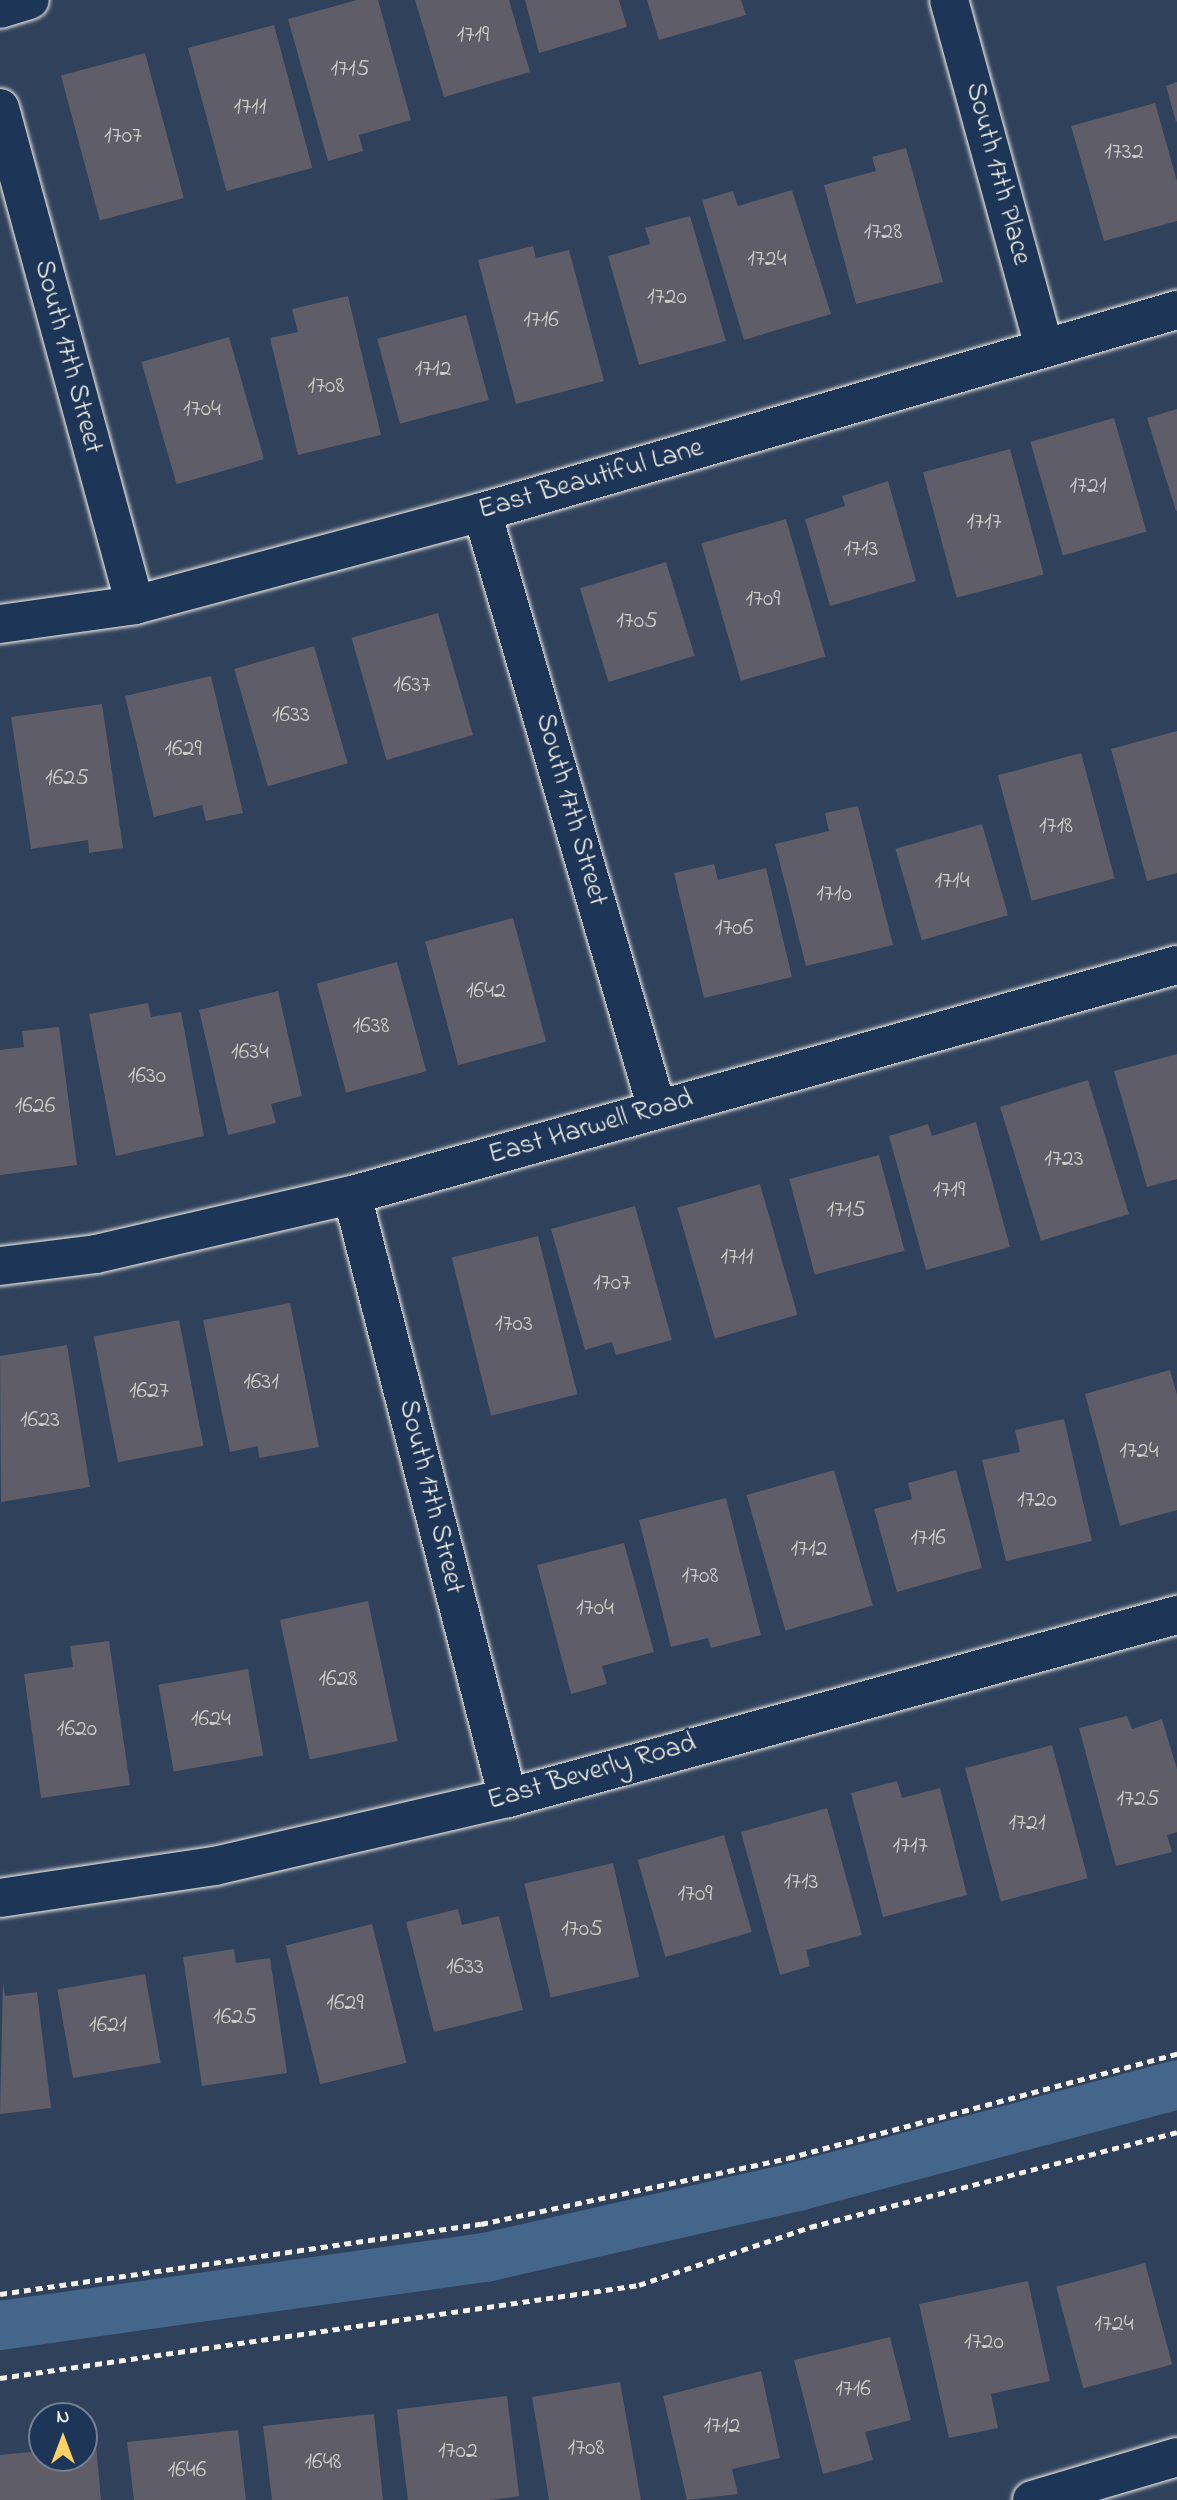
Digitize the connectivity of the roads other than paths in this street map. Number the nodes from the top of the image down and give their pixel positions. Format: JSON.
{"nodes":[{"id":1,"x":30,"y":0,"type":"edge"},
{"id":2,"x":949,"y":0,"type":"edge"},
{"id":3,"x":0,"y":9,"type":"edge"},
{"id":4,"x":0,"y":108,"type":"edge"},
{"id":5,"x":1177,"y":310,"type":"edge"},
{"id":6,"x":1044,"y":348,"type":"junction"},
{"id":7,"x":482,"y":512,"type":"junction"},
{"id":8,"x":135,"y":605,"type":"junction"},
{"id":9,"x":0,"y":624,"type":"edge"},
{"id":10,"x":1177,"y":965,"type":"edge"},
{"id":11,"x":657,"y":1109,"type":"junction"},
{"id":12,"x":352,"y":1195,"type":"junction"},
{"id":13,"x":0,"y":1266,"type":"edge"},
{"id":14,"x":1177,"y":1615,"type":"edge"},
{"id":15,"x":508,"y":1798,"type":"junction"},
{"id":16,"x":0,"y":1898,"type":"edge"},
{"id":17,"x":1177,"y":2457,"type":"edge"},
{"id":18,"x":1032,"y":2500,"type":"edge"}],
"edges":[{"from":1,"to":3,"type":"street"},
{"from":2,"to":6,"type":"street","name":"South 17th Place"},
{"from":4,"to":8,"type":"street","name":"South 17th Street"},
{"from":5,"to":6,"type":"street","name":"East Beautiful Lane"},
{"from":6,"to":7,"type":"street","name":"East Beautiful Lane"},
{"from":7,"to":8,"type":"street","name":"East Beautiful Lane"},
{"from":7,"to":11,"type":"street","name":"South 17th Street"},
{"from":8,"to":9,"type":"street","name":"East Beautiful Lane"},
{"from":10,"to":11,"type":"street","name":"East Harwell Road"},
{"from":11,"to":12,"type":"street","name":"East Harwell Road"},
{"from":12,"to":13,"type":"street","name":"East Harwell Road"},
{"from":12,"to":15,"type":"street","name":"South 17th Street"},
{"from":14,"to":15,"type":"street","name":"East Beverly Road"},
{"from":15,"to":16,"type":"street","name":"East Beverly Road"},
{"from":17,"to":18,"type":"street"}]}
